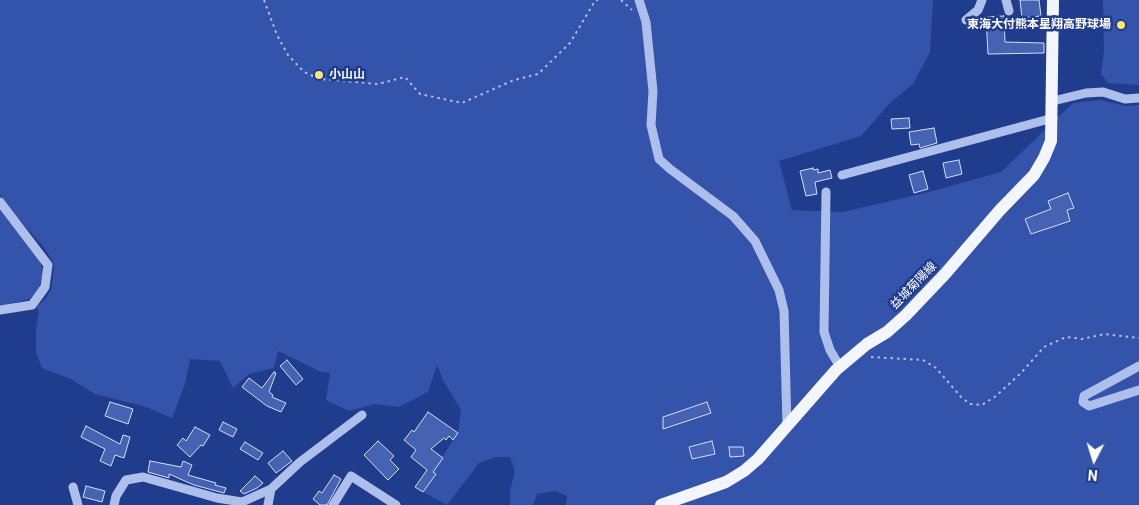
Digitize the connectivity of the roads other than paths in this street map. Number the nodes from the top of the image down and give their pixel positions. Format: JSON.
{"nodes":[{"id":1,"x":639,"y":0,"type":"edge"},
{"id":2,"x":982,"y":0,"type":"edge"},
{"id":3,"x":1006,"y":0,"type":"edge"},
{"id":4,"x":1053,"y":0,"type":"edge"},
{"id":5,"x":1009,"y":11,"type":"dead end"},
{"id":6,"x":966,"y":20,"type":"dead end"},
{"id":7,"x":1139,"y":98,"type":"edge"},
{"id":8,"x":1053,"y":101,"type":"junction"},
{"id":9,"x":1053,"y":118,"type":"junction"},
{"id":10,"x":842,"y":175,"type":"dead end"},
{"id":11,"x":826,"y":192,"type":"dead end"},
{"id":12,"x":0,"y":202,"type":"edge"},
{"id":13,"x":0,"y":310,"type":"edge"},
{"id":14,"x":1139,"y":366,"type":"edge"},
{"id":15,"x":840,"y":367,"type":"junction"},
{"id":16,"x":1139,"y":390,"type":"edge"},
{"id":17,"x":362,"y":416,"type":"dead end"},
{"id":18,"x":787,"y":427,"type":"junction"},
{"id":19,"x":73,"y":487,"type":"dead end"},
{"id":20,"x":271,"y":488,"type":"junction"},
{"id":21,"x":78,"y":505,"type":"edge"},
{"id":22,"x":114,"y":505,"type":"edge"},
{"id":23,"x":268,"y":505,"type":"edge"},
{"id":24,"x":333,"y":505,"type":"edge"},
{"id":25,"x":396,"y":505,"type":"edge"},
{"id":26,"x":661,"y":505,"type":"edge"}],
"edges":[{"from":1,"to":18,"type":"street"},
{"from":2,"to":6,"type":"street"},
{"from":3,"to":5,"type":"street"},
{"from":4,"to":8,"type":"main road","name":"益城菊陽線"},
{"from":7,"to":8,"type":"street"},
{"from":8,"to":9,"type":"main road","name":"益城菊陽線"},
{"from":9,"to":10,"type":"street"},
{"from":9,"to":15,"type":"main road","name":"益城菊陽線"},
{"from":11,"to":15,"type":"street"},
{"from":12,"to":13,"type":"street"},
{"from":14,"to":16,"type":"street"},
{"from":15,"to":18,"type":"main road","name":"益城菊陽線"},
{"from":17,"to":20,"type":"street"},
{"from":18,"to":26,"type":"main road","name":"益城菊陽線"},
{"from":19,"to":21,"type":"street"},
{"from":20,"to":22,"type":"street"},
{"from":20,"to":23,"type":"street"},
{"from":24,"to":25,"type":"street"}]}
